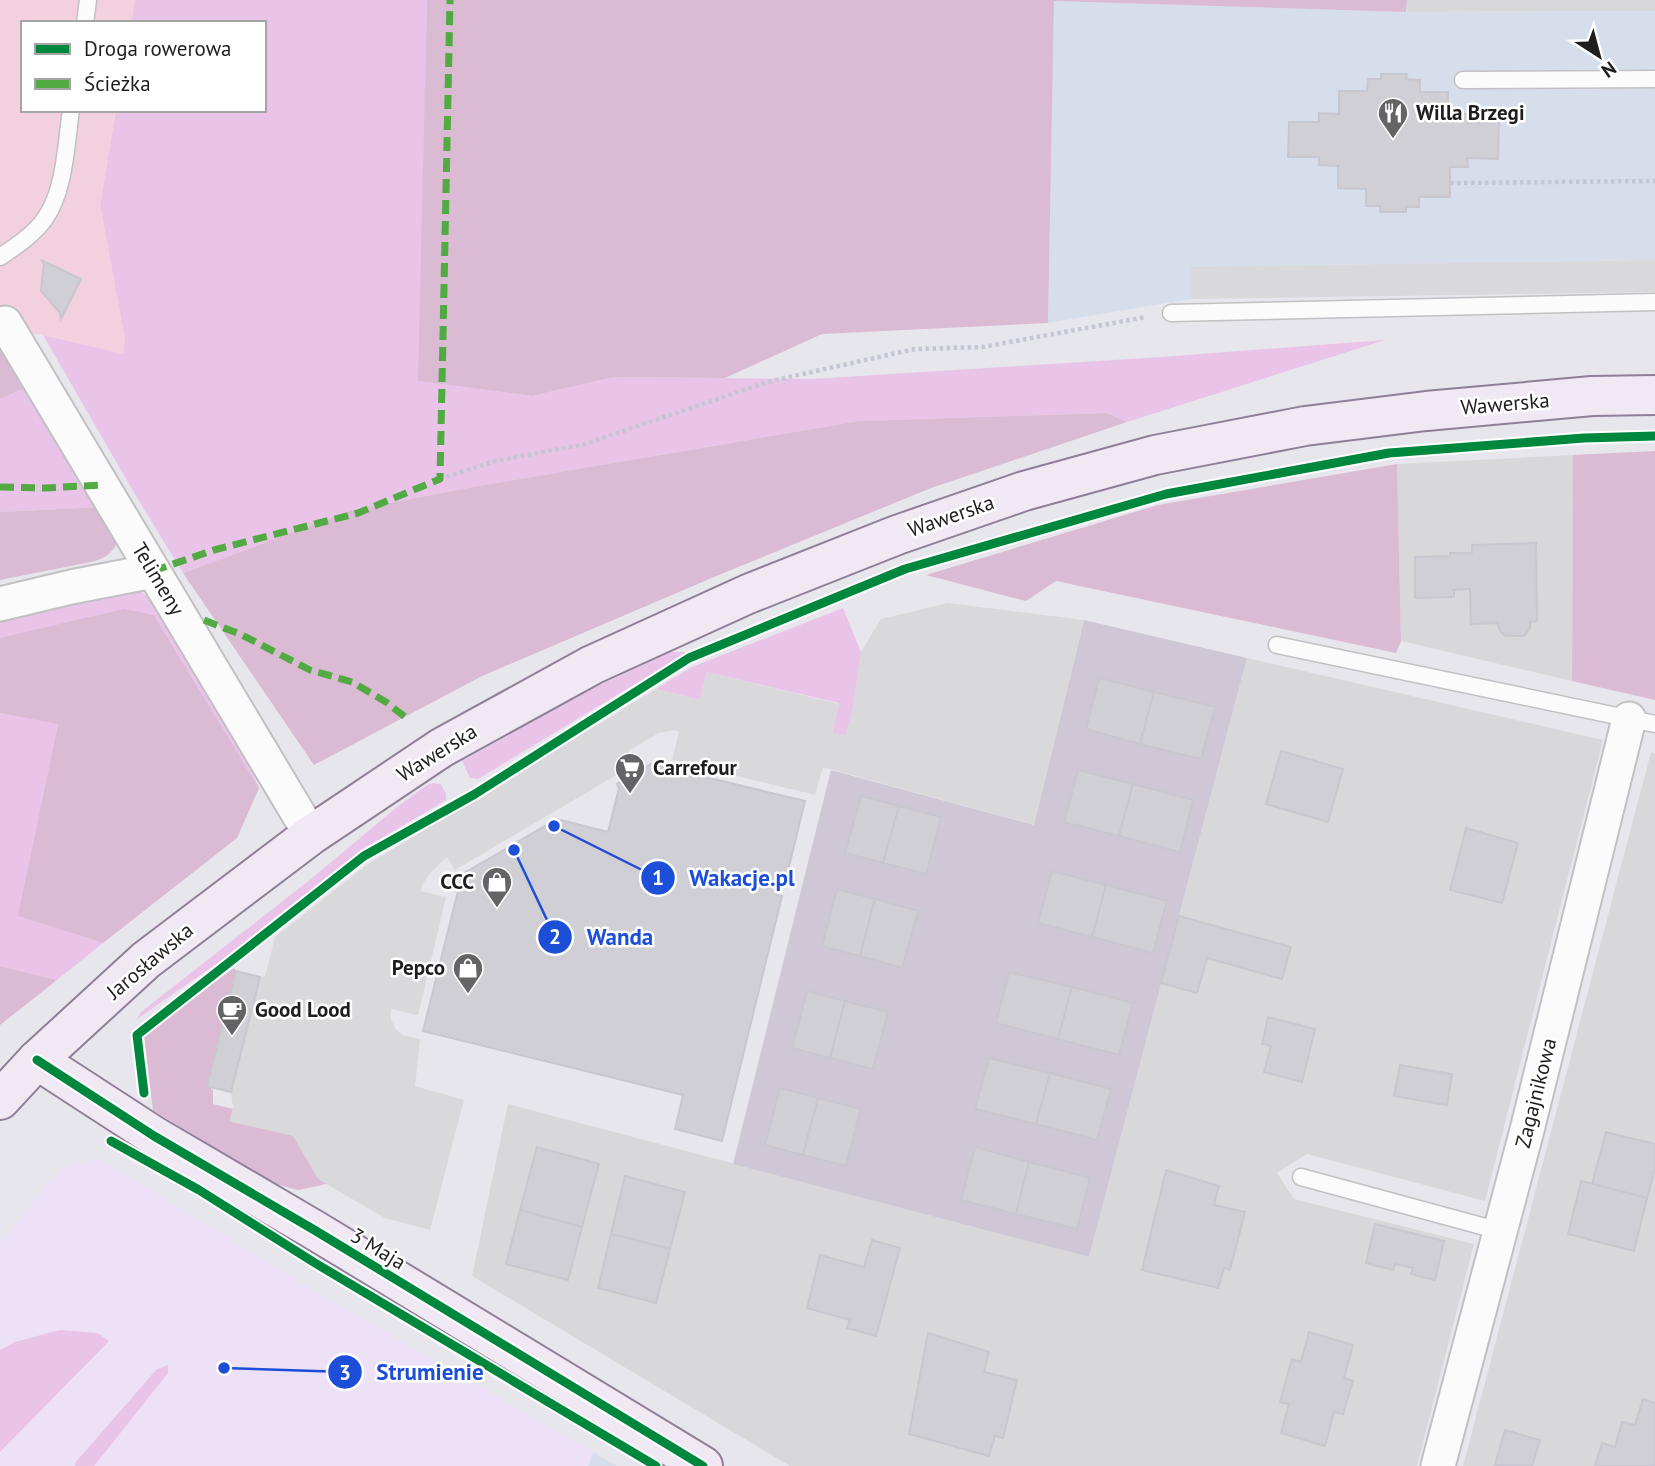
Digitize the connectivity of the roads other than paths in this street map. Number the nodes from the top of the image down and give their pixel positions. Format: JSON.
{"nodes":[{"id":1,"x":88,"y":0,"type":"edge"},
{"id":2,"x":85,"y":21,"type":"edge"},
{"id":3,"x":1655,"y":79,"type":"edge"},
{"id":4,"x":1463,"y":80,"type":"dead end"},
{"id":5,"x":71,"y":112,"type":"edge"},
{"id":6,"x":0,"y":257,"type":"edge"},
{"id":7,"x":1655,"y":302,"type":"edge"},
{"id":8,"x":1171,"y":313,"type":"road end"},
{"id":9,"x":3,"y":319,"type":"edge"},
{"id":10,"x":1655,"y":395,"type":"edge"},
{"id":11,"x":153,"y":571,"type":"junction"},
{"id":12,"x":0,"y":604,"type":"edge"},
{"id":13,"x":1277,"y":645,"type":"dead end"},
{"id":14,"x":1642,"y":722,"type":"edge"},
{"id":15,"x":312,"y":835,"type":"junction"},
{"id":16,"x":37,"y":1060,"type":"junction"},
{"id":17,"x":0,"y":1100,"type":"edge"},
{"id":18,"x":1301,"y":1177,"type":"dead end"},
{"id":19,"x":1500,"y":1231,"type":"junction"},
{"id":20,"x":703,"y":1466,"type":"edge"},
{"id":21,"x":1438,"y":1466,"type":"edge"}],
"edges":[{"from":1,"to":2,"type":"lane"},
{"from":3,"to":4,"type":"lane"},
{"from":5,"to":6,"type":"lane"},
{"from":7,"to":8,"type":"lane"},
{"from":9,"to":11,"type":"street","name":"Telimeny"},
{"from":10,"to":15,"type":"main road","name":"Wawerska"},
{"from":11,"to":12,"type":"street"},
{"from":11,"to":15,"type":"street","name":"Telimeny"},
{"from":13,"to":14,"type":"lane"},
{"from":14,"to":19,"type":"street","name":"Zagajnikowa"},
{"from":15,"to":16,"type":"main road","name":"Jarosławska"},
{"from":16,"to":17,"type":"main road","name":"Jarosławska"},
{"from":16,"to":20,"type":"main road","name":"3 Maja"},
{"from":18,"to":19,"type":"lane"},
{"from":19,"to":21,"type":"street","name":"Zagajnikowa"}]}
